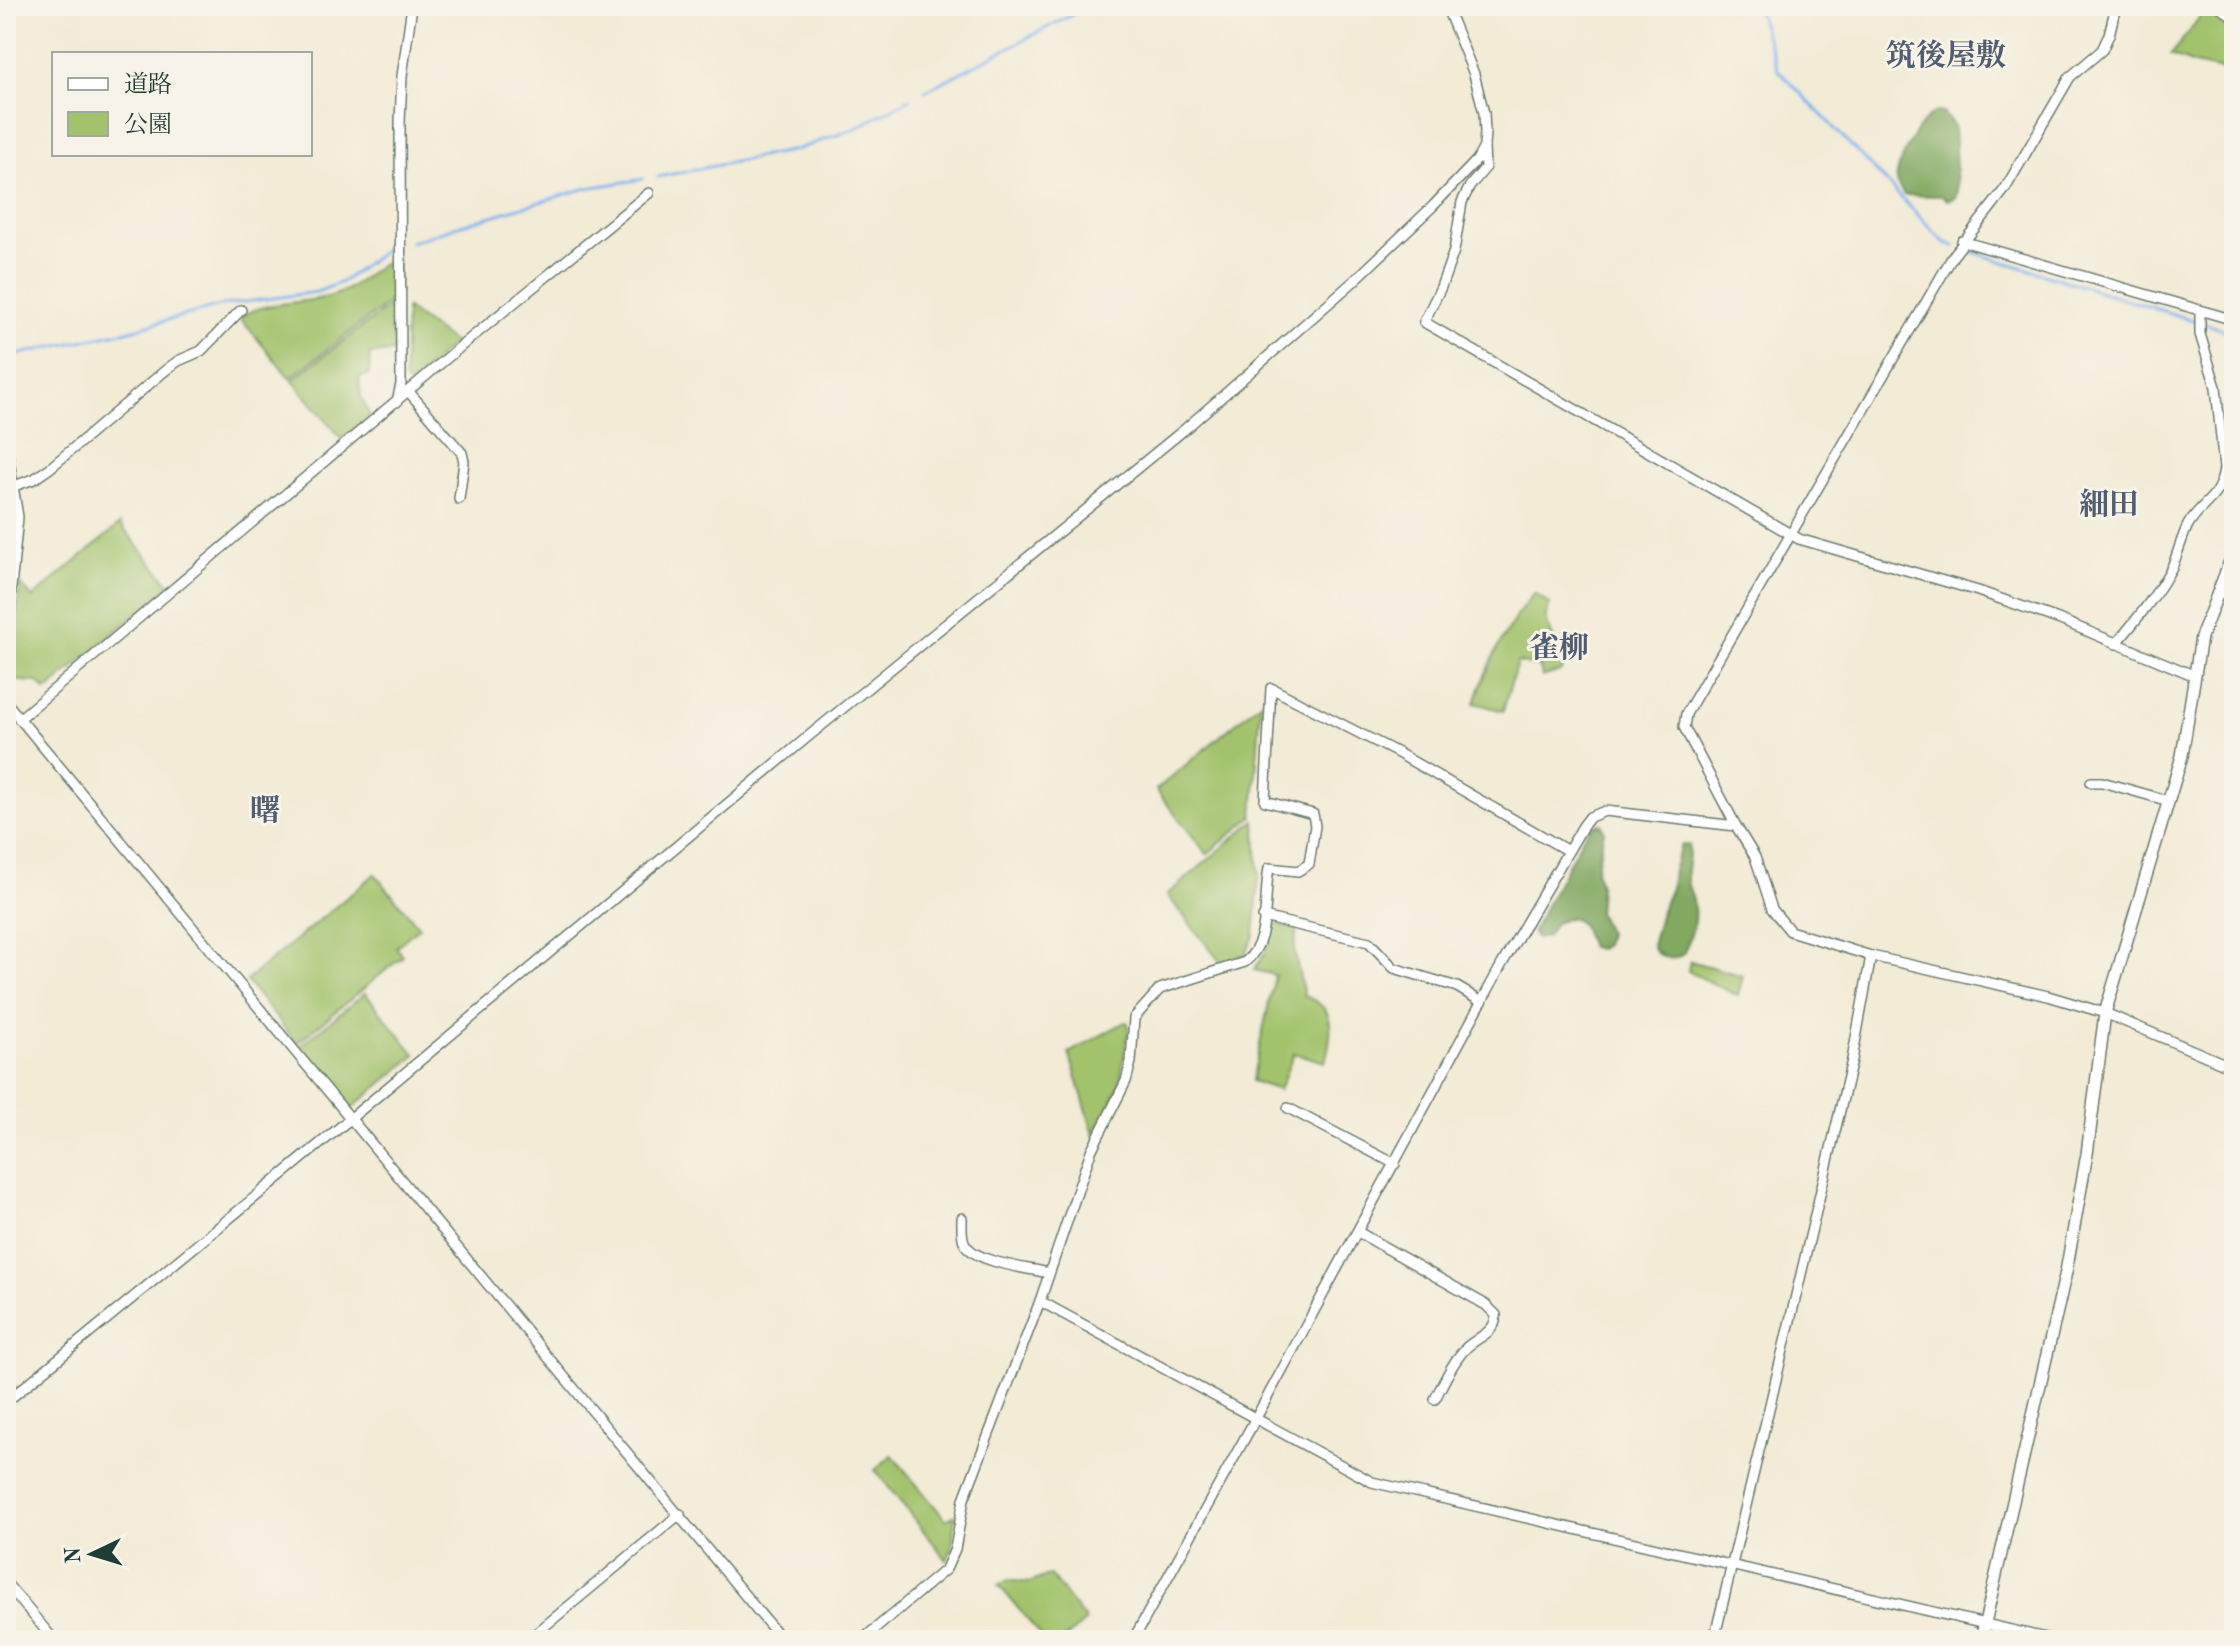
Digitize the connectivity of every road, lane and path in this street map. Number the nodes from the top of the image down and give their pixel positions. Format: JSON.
{"nodes":[{"id":1,"x":412,"y":6,"type":"edge"},
{"id":2,"x":1446,"y":6,"type":"edge"},
{"id":3,"x":2116,"y":6,"type":"edge"},
{"id":4,"x":2219,"y":6,"type":"edge"},
{"id":5,"x":2234,"y":17,"type":"edge"},
{"id":6,"x":1484,"y":147,"type":"junction"},
{"id":7,"x":649,"y":193,"type":"dead end"},
{"id":8,"x":1962,"y":241,"type":"junction"},
{"id":9,"x":241,"y":310,"type":"dead end"},
{"id":10,"x":2200,"y":311,"type":"junction"},
{"id":11,"x":2234,"y":320,"type":"edge"},
{"id":12,"x":409,"y":392,"type":"junction"},
{"id":13,"x":397,"y":402,"type":"junction"},
{"id":14,"x":6,"y":448,"type":"edge"},
{"id":15,"x":14,"y":486,"type":"junction"},
{"id":16,"x":459,"y":499,"type":"dead end"},
{"id":17,"x":11,"y":528,"type":"edge"},
{"id":18,"x":1790,"y":534,"type":"junction"},
{"id":19,"x":2234,"y":551,"type":"edge"},
{"id":20,"x":2220,"y":591,"type":"junction"},
{"id":21,"x":2234,"y":597,"type":"edge"},
{"id":22,"x":6,"y":628,"type":"edge"},
{"id":23,"x":2116,"y":644,"type":"junction"},
{"id":24,"x":2193,"y":675,"type":"junction"},
{"id":25,"x":6,"y":702,"type":"edge"},
{"id":26,"x":19,"y":719,"type":"junction"},
{"id":27,"x":2091,"y":782,"type":"dead end"},
{"id":28,"x":2169,"y":801,"type":"junction"},
{"id":29,"x":1736,"y":826,"type":"junction"},
{"id":30,"x":1568,"y":851,"type":"junction"},
{"id":31,"x":1263,"y":917,"type":"junction"},
{"id":32,"x":1871,"y":956,"type":"junction"},
{"id":33,"x":1482,"y":1002,"type":"junction"},
{"id":34,"x":2105,"y":1013,"type":"junction"},
{"id":35,"x":2234,"y":1068,"type":"edge"},
{"id":36,"x":1288,"y":1108,"type":"dead end"},
{"id":37,"x":350,"y":1119,"type":"junction"},
{"id":38,"x":1395,"y":1164,"type":"junction"},
{"id":39,"x":962,"y":1218,"type":"dead end"},
{"id":40,"x":1358,"y":1232,"type":"junction"},
{"id":41,"x":1049,"y":1273,"type":"junction"},
{"id":42,"x":1040,"y":1301,"type":"junction"},
{"id":43,"x":1435,"y":1399,"type":"dead end"},
{"id":44,"x":6,"y":1402,"type":"edge"},
{"id":45,"x":1256,"y":1418,"type":"junction"},
{"id":46,"x":680,"y":1514,"type":"junction"},
{"id":47,"x":1731,"y":1564,"type":"junction"},
{"id":48,"x":6,"y":1583,"type":"edge"},
{"id":49,"x":1985,"y":1623,"type":"junction"},
{"id":50,"x":54,"y":1640,"type":"edge"},
{"id":51,"x":528,"y":1640,"type":"edge"},
{"id":52,"x":782,"y":1640,"type":"edge"},
{"id":53,"x":862,"y":1640,"type":"edge"},
{"id":54,"x":1133,"y":1640,"type":"edge"},
{"id":55,"x":1714,"y":1640,"type":"edge"},
{"id":56,"x":1981,"y":1640,"type":"edge"},
{"id":57,"x":2054,"y":1640,"type":"edge"}],
"edges":[{"from":1,"to":13,"type":"street"},
{"from":2,"to":6,"type":"street"},
{"from":3,"to":8,"type":"street"},
{"from":4,"to":5,"type":"street"},
{"from":6,"to":18,"type":"street"},
{"from":6,"to":37,"type":"street"},
{"from":7,"to":12,"type":"street"},
{"from":8,"to":10,"type":"street"},
{"from":8,"to":18,"type":"street"},
{"from":9,"to":15,"type":"street"},
{"from":10,"to":11,"type":"street"},
{"from":10,"to":23,"type":"street"},
{"from":12,"to":13,"type":"street"},
{"from":12,"to":16,"type":"street"},
{"from":13,"to":26,"type":"street"},
{"from":14,"to":15,"type":"street"},
{"from":15,"to":17,"type":"street"},
{"from":17,"to":22,"type":"street"},
{"from":18,"to":23,"type":"street"},
{"from":18,"to":29,"type":"street"},
{"from":19,"to":20,"type":"street"},
{"from":20,"to":21,"type":"street"},
{"from":20,"to":24,"type":"street"},
{"from":23,"to":24,"type":"street"},
{"from":24,"to":28,"type":"street"},
{"from":25,"to":26,"type":"street"},
{"from":26,"to":37,"type":"street"},
{"from":27,"to":28,"type":"street"},
{"from":28,"to":34,"type":"street"},
{"from":29,"to":30,"type":"street"},
{"from":29,"to":32,"type":"street"},
{"from":30,"to":31,"type":"street"},
{"from":30,"to":33,"type":"street"},
{"from":31,"to":33,"type":"street"},
{"from":31,"to":41,"type":"street"},
{"from":32,"to":34,"type":"street"},
{"from":32,"to":47,"type":"street"},
{"from":33,"to":38,"type":"street"},
{"from":34,"to":35,"type":"street"},
{"from":34,"to":49,"type":"street"},
{"from":36,"to":38,"type":"street"},
{"from":37,"to":44,"type":"street"},
{"from":37,"to":46,"type":"street"},
{"from":38,"to":40,"type":"street"},
{"from":39,"to":41,"type":"street"},
{"from":40,"to":43,"type":"street"},
{"from":40,"to":45,"type":"street"},
{"from":41,"to":42,"type":"street"},
{"from":42,"to":45,"type":"street"},
{"from":42,"to":53,"type":"street"},
{"from":45,"to":47,"type":"street"},
{"from":45,"to":54,"type":"street"},
{"from":46,"to":51,"type":"street"},
{"from":46,"to":52,"type":"street"},
{"from":47,"to":49,"type":"street"},
{"from":47,"to":55,"type":"street"},
{"from":48,"to":50,"type":"street"},
{"from":49,"to":56,"type":"street"},
{"from":49,"to":57,"type":"street"}]}
